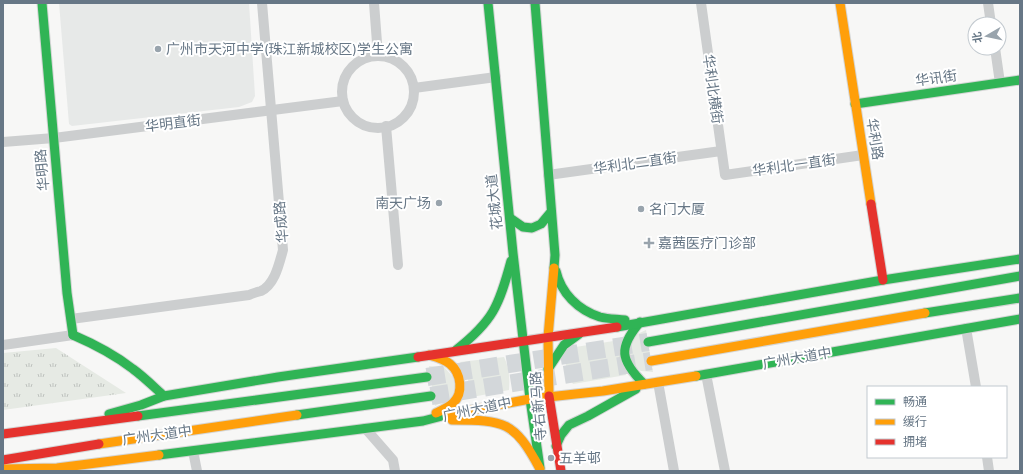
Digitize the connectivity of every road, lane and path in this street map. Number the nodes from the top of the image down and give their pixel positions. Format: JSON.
{"nodes":[{"id":1,"x":42,"y":3,"type":"edge"},
{"id":2,"x":262,"y":3,"type":"edge"},
{"id":3,"x":374,"y":3,"type":"edge"},
{"id":4,"x":488,"y":3,"type":"edge"},
{"id":5,"x":535,"y":3,"type":"edge"},
{"id":6,"x":701,"y":3,"type":"edge"},
{"id":7,"x":840,"y":3,"type":"edge"},
{"id":8,"x":988,"y":3,"type":"edge"},
{"id":9,"x":990,"y":16,"type":"edge"},
{"id":10,"x":378,"y":56,"type":"junction"},
{"id":11,"x":996,"y":56,"type":"edge"},
{"id":12,"x":496,"y":77,"type":"junction"},
{"id":13,"x":1020,"y":80,"type":"edge"},
{"id":14,"x":1000,"y":83,"type":"junction"},
{"id":15,"x":414,"y":88,"type":"junction"},
{"id":16,"x":343,"y":101,"type":"junction"},
{"id":17,"x":855,"y":104,"type":"junction"},
{"id":18,"x":271,"y":110,"type":"junction"},
{"id":19,"x":386,"y":126,"type":"junction"},
{"id":20,"x":54,"y":138,"type":"junction"},
{"id":21,"x":3,"y":142,"type":"edge"},
{"id":22,"x":722,"y":151,"type":"junction"},
{"id":23,"x":863,"y":155,"type":"junction"},
{"id":24,"x":548,"y":175,"type":"junction"},
{"id":25,"x":725,"y":175,"type":"joint"},
{"id":26,"x":551,"y":212,"type":"junction"},
{"id":27,"x":510,"y":218,"type":"junction"},
{"id":28,"x":513,"y":252,"type":"junction"},
{"id":29,"x":555,"y":255,"type":"junction"},
{"id":30,"x":1020,"y":259,"type":"edge"},
{"id":31,"x":398,"y":264,"type":"dead end"},
{"id":32,"x":1020,"y":276,"type":"edge"},
{"id":33,"x":883,"y":280,"type":"junction"},
{"id":34,"x":1020,"y":298,"type":"edge"},
{"id":35,"x":70,"y":319,"type":"junction"},
{"id":36,"x":1020,"y":319,"type":"edge"},
{"id":37,"x":640,"y":322,"type":"junction"},
{"id":38,"x":966,"y":328,"type":"junction"},
{"id":39,"x":580,"y":333,"type":"junction"},
{"id":40,"x":73,"y":335,"type":"junction"},
{"id":41,"x":548,"y":337,"type":"junction"},
{"id":42,"x":648,"y":342,"type":"tunnel mouth"},
{"id":43,"x":3,"y":345,"type":"edge"},
{"id":44,"x":456,"y":350,"type":"junction"},
{"id":45,"x":429,"y":355,"type":"junction"},
{"id":46,"x":651,"y":361,"type":"tunnel mouth"},
{"id":47,"x":706,"y":374,"type":"junction"},
{"id":48,"x":427,"y":376,"type":"tunnel mouth"},
{"id":49,"x":658,"y":382,"type":"junction"},
{"id":50,"x":644,"y":384,"type":"junction"},
{"id":51,"x":976,"y":386,"type":"edge"},
{"id":52,"x":164,"y":396,"type":"junction"},
{"id":53,"x":431,"y":396,"type":"tunnel mouth"},
{"id":54,"x":549,"y":396,"type":"junction"},
{"id":55,"x":530,"y":399,"type":"junction"},
{"id":56,"x":507,"y":403,"type":"junction"},
{"id":57,"x":423,"y":421,"type":"junction"},
{"id":58,"x":66,"y":426,"type":"junction"},
{"id":59,"x":365,"y":428,"type":"junction"},
{"id":60,"x":3,"y":434,"type":"edge"},
{"id":61,"x":556,"y":446,"type":"junction"},
{"id":62,"x":193,"y":451,"type":"junction"},
{"id":63,"x":987,"y":458,"type":"edge"},
{"id":64,"x":3,"y":460,"type":"edge"},
{"id":65,"x":3,"y":469,"type":"edge"},
{"id":66,"x":541,"y":470,"type":"edge"},
{"id":67,"x":196,"y":471,"type":"edge"},
{"id":68,"x":395,"y":471,"type":"edge"},
{"id":69,"x":561,"y":471,"type":"edge"},
{"id":70,"x":674,"y":471,"type":"edge"},
{"id":71,"x":725,"y":471,"type":"edge"},
{"id":72,"x":990,"y":471,"type":"edge"}],
"edges":[{"from":1,"to":20,"type":"main road","name":"华明路"},
{"from":2,"to":18,"type":"street","name":"华成路"},
{"from":3,"to":10,"type":"street"},
{"from":4,"to":12,"type":"main road","name":"花城大道"},
{"from":5,"to":24,"type":"main road"},
{"from":6,"to":22,"type":"street","name":"华利北横街"},
{"from":7,"to":17,"type":"main road","name":"华利路"},
{"from":8,"to":9,"type":"street"},
{"from":10,"to":15,"type":"street"},
{"from":10,"to":16,"type":"street"},
{"from":11,"to":14,"type":"street"},
{"from":12,"to":15,"type":"street"},
{"from":12,"to":27,"type":"main road","name":"花城大道"},
{"from":13,"to":14,"type":"main road","name":"华讯街"},
{"from":14,"to":17,"type":"main road","name":"华讯街"},
{"from":15,"to":19,"type":"street"},
{"from":16,"to":18,"type":"street","name":"华明直街"},
{"from":16,"to":19,"type":"street"},
{"from":17,"to":23,"type":"main road","name":"华利路"},
{"from":18,"to":20,"type":"street","name":"华明直街"},
{"from":18,"to":35,"type":"street","name":"华成路"},
{"from":19,"to":31,"type":"street"},
{"from":20,"to":21,"type":"street","name":"华明直街"},
{"from":20,"to":35,"type":"main road","name":"华明路"},
{"from":22,"to":24,"type":"street","name":"华利北二直街"},
{"from":22,"to":25,"type":"street","name":"华利北横街"},
{"from":23,"to":25,"type":"street","name":"华利北一直街"},
{"from":23,"to":33,"type":"main road","name":"华利路"},
{"from":24,"to":26,"type":"main road"},
{"from":26,"to":27,"type":"main road"},
{"from":26,"to":29,"type":"main road"},
{"from":27,"to":28,"type":"main road","name":"花城大道"},
{"from":28,"to":44,"type":"main road"},
{"from":28,"to":55,"type":"main road","name":"花城大道"},
{"from":29,"to":37,"type":"main road"},
{"from":29,"to":41,"type":"main road"},
{"from":30,"to":33,"type":"main road","name":"广州大道中"},
{"from":32,"to":42,"type":"main road"},
{"from":33,"to":37,"type":"main road","name":"广州大道中"},
{"from":34,"to":46,"type":"main road","name":"广州大道中"},
{"from":35,"to":40,"type":"main road","name":"华明路"},
{"from":36,"to":38,"type":"main road","name":"广州大道中"},
{"from":37,"to":39,"type":"main road","name":"广州大道中"},
{"from":37,"to":50,"type":"main road"},
{"from":38,"to":47,"type":"main road","name":"广州大道中"},
{"from":38,"to":51,"type":"street"},
{"from":39,"to":41,"type":"main road","name":"广州大道中"},
{"from":39,"to":55,"type":"main road"},
{"from":40,"to":43,"type":"street"},
{"from":40,"to":52,"type":"main road"},
{"from":41,"to":44,"type":"main road","name":"广州大道中"},
{"from":41,"to":54,"type":"main road","name":"寺右新马路"},
{"from":41,"to":56,"type":"main road"},
{"from":44,"to":45,"type":"main road","name":"广州大道中"},
{"from":45,"to":52,"type":"main road","name":"广州大道中"},
{"from":45,"to":57,"type":"main road"},
{"from":47,"to":49,"type":"main road","name":"广州大道中"},
{"from":47,"to":71,"type":"street"},
{"from":48,"to":58,"type":"main road","name":"广州大道中"},
{"from":49,"to":50,"type":"main road","name":"广州大道中"},
{"from":49,"to":70,"type":"street"},
{"from":50,"to":54,"type":"main road","name":"广州大道中"},
{"from":50,"to":61,"type":"main road"},
{"from":52,"to":58,"type":"main road","name":"广州大道中"},
{"from":53,"to":64,"type":"main road","name":"广州大道中"},
{"from":54,"to":55,"type":"main road","name":"广州大道中"},
{"from":54,"to":61,"type":"main road","name":"寺右新马路"},
{"from":55,"to":56,"type":"main road","name":"广州大道中"},
{"from":55,"to":66,"type":"main road","name":"寺右新马路"},
{"from":56,"to":57,"type":"main road","name":"广州大道中"},
{"from":57,"to":59,"type":"main road","name":"广州大道中"},
{"from":57,"to":66,"type":"main road"},
{"from":58,"to":60,"type":"main road","name":"广州大道中"},
{"from":59,"to":62,"type":"main road","name":"广州大道中"},
{"from":59,"to":68,"type":"street"},
{"from":61,"to":69,"type":"main road","name":"寺右新马路"},
{"from":62,"to":65,"type":"main road","name":"广州大道中"},
{"from":62,"to":67,"type":"street"},
{"from":63,"to":72,"type":"street"}]}
